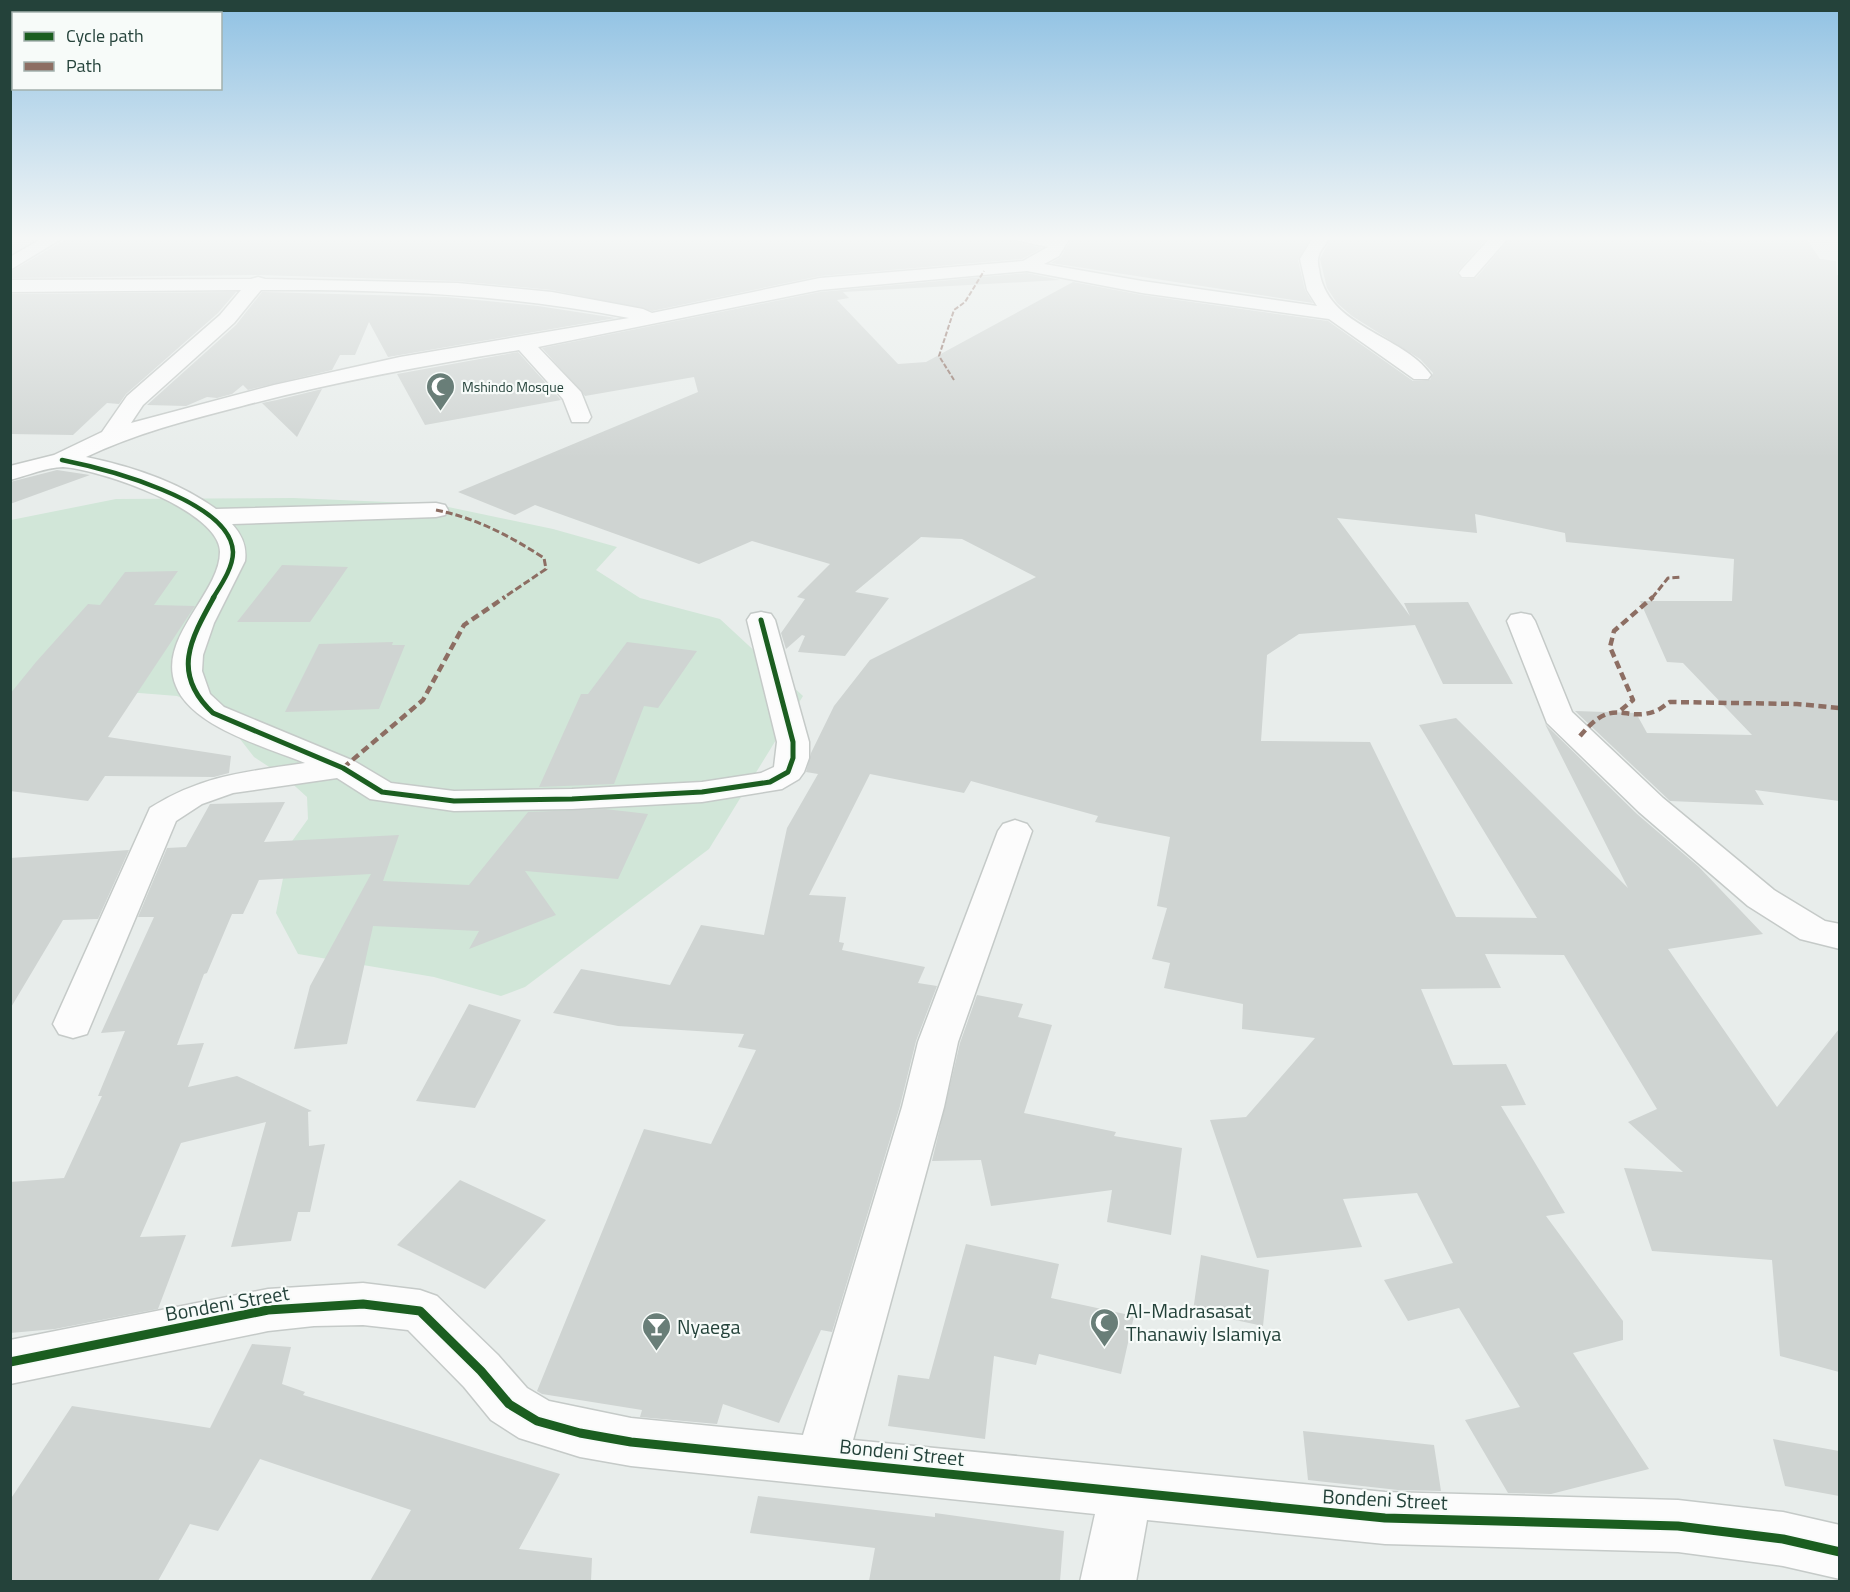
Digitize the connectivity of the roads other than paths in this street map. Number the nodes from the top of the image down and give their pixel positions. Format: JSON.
{"nodes":[{"id":1,"x":234,"y":310,"type":"edge"},
{"id":2,"x":615,"y":310,"type":"edge"},
{"id":3,"x":695,"y":310,"type":"edge"},
{"id":4,"x":1308,"y":310,"type":"edge"},
{"id":5,"x":1331,"y":310,"type":"edge"},
{"id":6,"x":1334,"y":314,"type":"junction"},
{"id":7,"x":659,"y":318,"type":"junction"},
{"id":8,"x":524,"y":343,"type":"junction"},
{"id":9,"x":1421,"y":375,"type":"dead end"},
{"id":10,"x":580,"y":417,"type":"dead end"},
{"id":11,"x":110,"y":437,"type":"junction"},
{"id":12,"x":62,"y":460,"type":"junction"},
{"id":13,"x":10,"y":473,"type":"edge"},
{"id":14,"x":436,"y":510,"type":"dead end"},
{"id":15,"x":213,"y":517,"type":"junction"},
{"id":16,"x":761,"y":620,"type":"dead end"},
{"id":17,"x":1521,"y":621,"type":"dead end"},
{"id":18,"x":343,"y":768,"type":"junction"},
{"id":19,"x":1016,"y":831,"type":"dead end"},
{"id":20,"x":1839,"y":937,"type":"edge"},
{"id":21,"x":73,"y":1024,"type":"dead end"},
{"id":22,"x":10,"y":1362,"type":"edge"},
{"id":23,"x":821,"y":1460,"type":"junction"},
{"id":24,"x":1126,"y":1493,"type":"junction"},
{"id":25,"x":1839,"y":1552,"type":"edge"},
{"id":26,"x":1108,"y":1581,"type":"edge"}],
"edges":[{"from":1,"to":11,"type":"street"},
{"from":2,"to":7,"type":"street"},
{"from":3,"to":7,"type":"street"},
{"from":4,"to":6,"type":"street"},
{"from":5,"to":6,"type":"street"},
{"from":6,"to":9,"type":"street"},
{"from":7,"to":8,"type":"street"},
{"from":8,"to":10,"type":"street"},
{"from":8,"to":11,"type":"street"},
{"from":11,"to":12,"type":"street"},
{"from":12,"to":13,"type":"street"},
{"from":12,"to":15,"type":"street"},
{"from":14,"to":15,"type":"street"},
{"from":15,"to":18,"type":"street"},
{"from":16,"to":18,"type":"street"},
{"from":17,"to":20,"type":"street"},
{"from":18,"to":21,"type":"street"},
{"from":19,"to":23,"type":"street"},
{"from":22,"to":23,"type":"street","name":"Bondeni Street"},
{"from":23,"to":24,"type":"street","name":"Bondeni Street"},
{"from":24,"to":25,"type":"street","name":"Bondeni Street"},
{"from":24,"to":26,"type":"street"}]}
